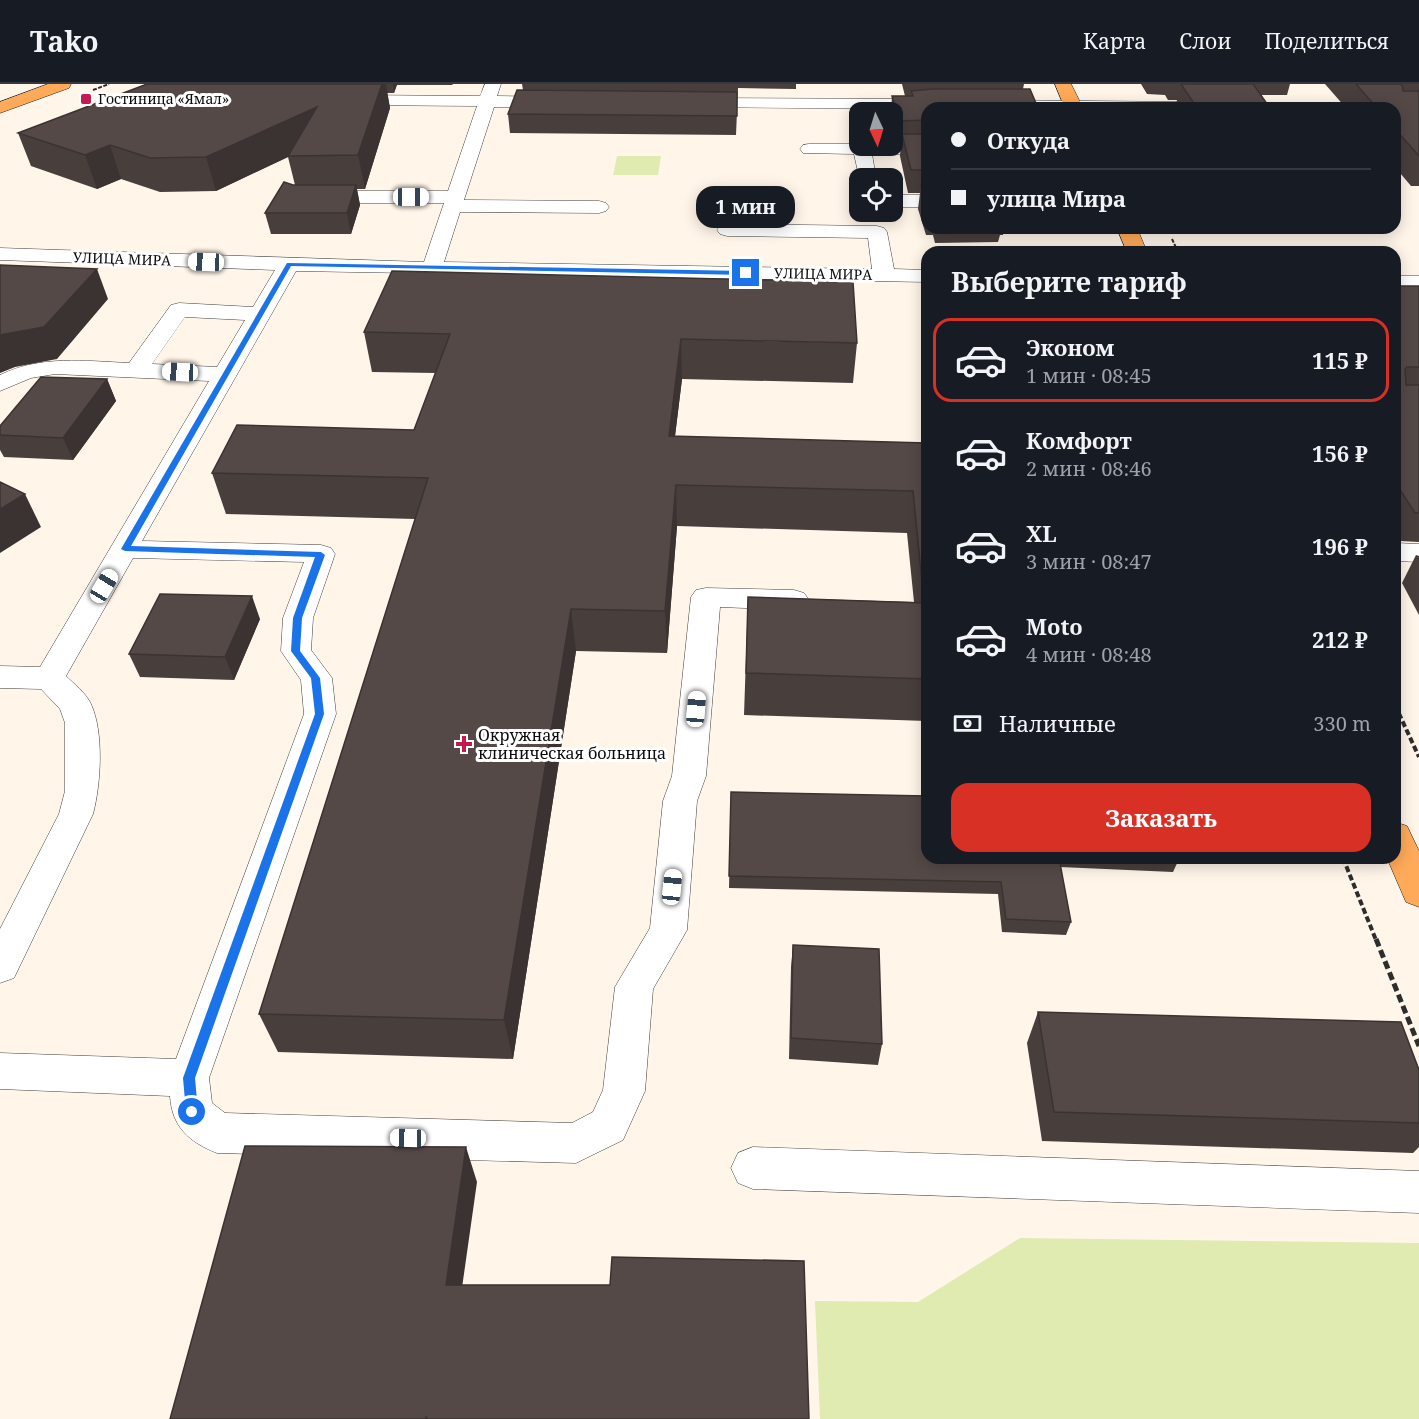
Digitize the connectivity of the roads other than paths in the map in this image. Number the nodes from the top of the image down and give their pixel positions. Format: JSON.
{"nodes":[{"id":1,"x":63,"y":84,"type":"edge"},
{"id":2,"x":871,"y":84,"type":"edge"},
{"id":3,"x":1063,"y":84,"type":"edge"},
{"id":4,"x":490,"y":92,"type":"edge"},
{"id":5,"x":348,"y":99,"type":"edge"},
{"id":6,"x":569,"y":102,"type":"edge"},
{"id":7,"x":674,"y":102,"type":"edge"},
{"id":8,"x":873,"y":102,"type":"edge"},
{"id":9,"x":1072,"y":102,"type":"edge"},
{"id":10,"x":849,"y":104,"type":"edge"},
{"id":11,"x":903,"y":104,"type":"edge"},
{"id":12,"x":921,"y":104,"type":"edge"},
{"id":13,"x":0,"y":108,"type":"edge"},
{"id":14,"x":808,"y":149,"type":"dead end"},
{"id":15,"x":849,"y":149,"type":"edge"},
{"id":16,"x":903,"y":149,"type":"edge"},
{"id":17,"x":921,"y":149,"type":"edge"},
{"id":18,"x":298,"y":197,"type":"edge"},
{"id":19,"x":903,"y":201,"type":"edge"},
{"id":20,"x":921,"y":201,"type":"edge"},
{"id":21,"x":454,"y":202,"type":"junction"},
{"id":22,"x":599,"y":207,"type":"dead end"},
{"id":23,"x":875,"y":222,"type":"edge"},
{"id":24,"x":727,"y":230,"type":"dead end"},
{"id":25,"x":877,"y":232,"type":"junction"},
{"id":26,"x":0,"y":254,"type":"edge"},
{"id":27,"x":289,"y":264,"type":"junction"},
{"id":28,"x":432,"y":268,"type":"junction"},
{"id":29,"x":884,"y":275,"type":"junction"},
{"id":30,"x":921,"y":279,"type":"edge"},
{"id":31,"x":1401,"y":282,"type":"edge"},
{"id":32,"x":1419,"y":282,"type":"edge"},
{"id":33,"x":260,"y":314,"type":"junction"},
{"id":34,"x":136,"y":370,"type":"junction"},
{"id":35,"x":224,"y":375,"type":"junction"},
{"id":36,"x":0,"y":384,"type":"edge"},
{"id":37,"x":125,"y":549,"type":"junction"},
{"id":38,"x":1401,"y":552,"type":"edge"},
{"id":39,"x":1419,"y":553,"type":"edge"},
{"id":40,"x":823,"y":600,"type":"edge"},
{"id":41,"x":0,"y":677,"type":"edge"},
{"id":42,"x":49,"y":678,"type":"junction"},
{"id":43,"x":1401,"y":850,"type":"edge"},
{"id":44,"x":1419,"y":892,"type":"edge"},
{"id":45,"x":0,"y":967,"type":"edge"},
{"id":46,"x":0,"y":1071,"type":"edge"},
{"id":47,"x":189,"y":1078,"type":"junction"},
{"id":48,"x":753,"y":1168,"type":"dead end"},
{"id":49,"x":1419,"y":1192,"type":"edge"}],
"edges":[{"from":1,"to":13,"type":"main road"},
{"from":2,"to":8,"type":"street"},
{"from":3,"to":9,"type":"main road"},
{"from":4,"to":5,"type":"street"},
{"from":4,"to":6,"type":"street"},
{"from":4,"to":21,"type":"street"},
{"from":7,"to":10,"type":"street"},
{"from":11,"to":12,"type":"street"},
{"from":14,"to":15,"type":"street"},
{"from":16,"to":17,"type":"street"},
{"from":18,"to":21,"type":"street"},
{"from":19,"to":20,"type":"street"},
{"from":21,"to":22,"type":"street"},
{"from":21,"to":28,"type":"street"},
{"from":23,"to":25,"type":"street"},
{"from":24,"to":25,"type":"street"},
{"from":25,"to":29,"type":"street"},
{"from":26,"to":27,"type":"street","name":"УЛИЦА МИРА"},
{"from":27,"to":28,"type":"street","name":"УЛИЦА МИРА"},
{"from":27,"to":33,"type":"street"},
{"from":28,"to":29,"type":"street","name":"УЛИЦА МИРА"},
{"from":29,"to":30,"type":"street","name":"УЛИЦА МИРА"},
{"from":31,"to":32,"type":"street"},
{"from":33,"to":34,"type":"street"},
{"from":33,"to":35,"type":"street"},
{"from":34,"to":35,"type":"street"},
{"from":34,"to":36,"type":"street"},
{"from":35,"to":37,"type":"street"},
{"from":37,"to":42,"type":"street"},
{"from":37,"to":47,"type":"street"},
{"from":38,"to":39,"type":"street"},
{"from":40,"to":47,"type":"street"},
{"from":41,"to":42,"type":"street"},
{"from":42,"to":45,"type":"street"},
{"from":43,"to":44,"type":"main road"},
{"from":46,"to":47,"type":"street"},
{"from":48,"to":49,"type":"street"}]}
